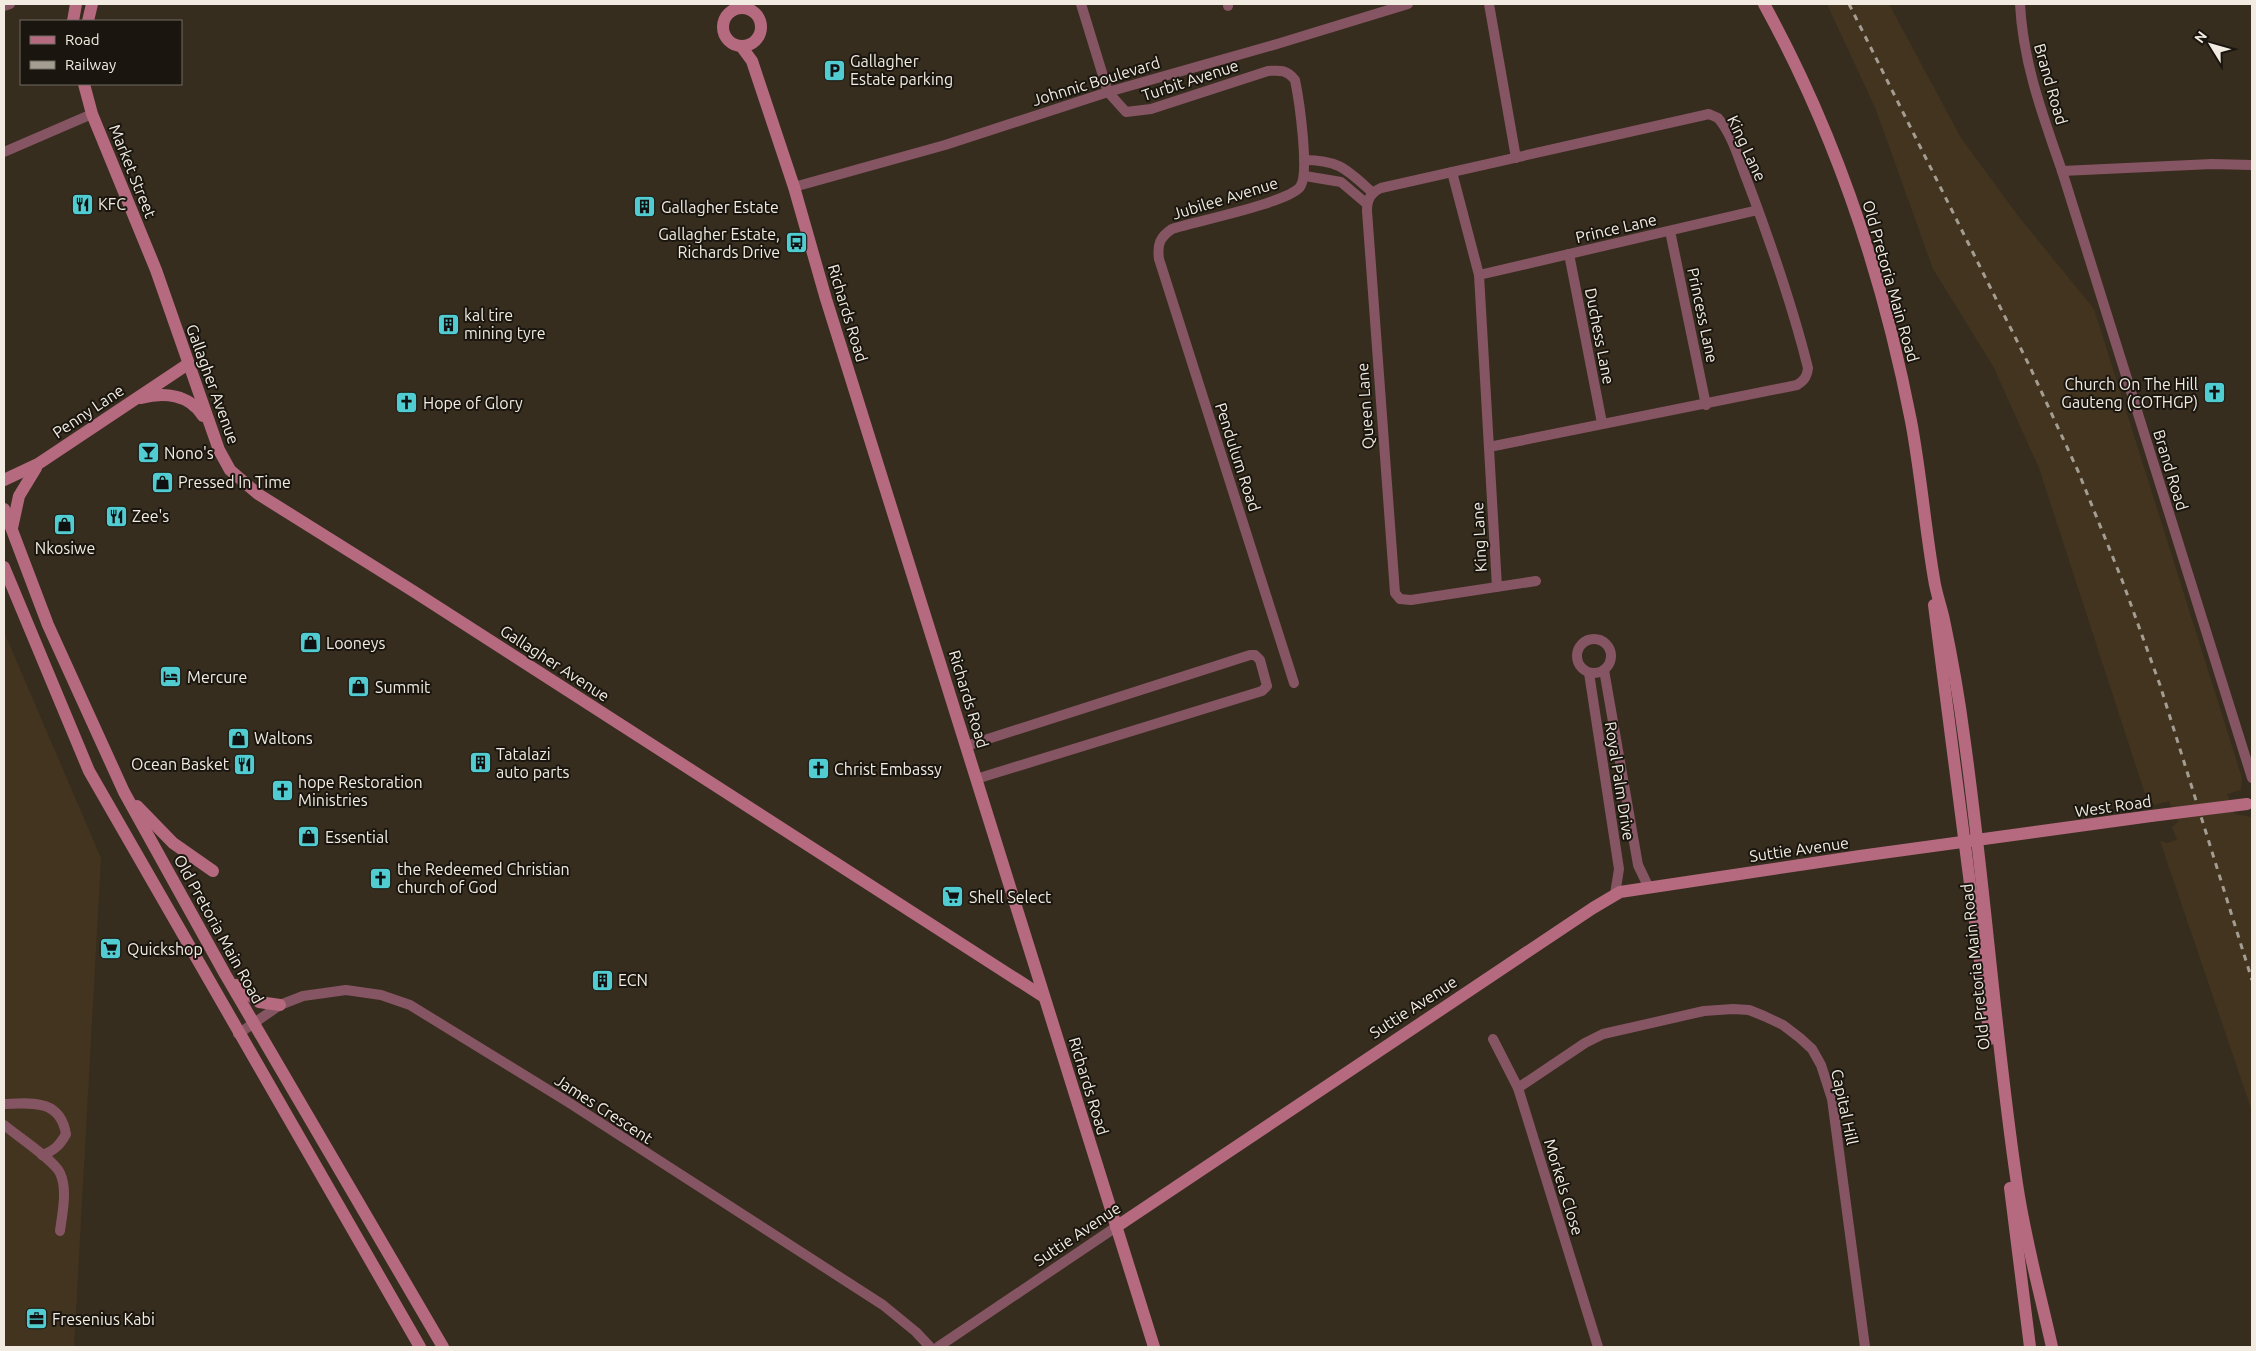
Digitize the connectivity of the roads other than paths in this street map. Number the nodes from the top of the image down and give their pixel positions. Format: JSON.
{"nodes":[{"id":1,"x":10,"y":4,"type":"edge"},
{"id":2,"x":76,"y":4,"type":"edge"},
{"id":3,"x":92,"y":4,"type":"edge"},
{"id":4,"x":1081,"y":4,"type":"edge"},
{"id":5,"x":1408,"y":4,"type":"edge"},
{"id":6,"x":1489,"y":4,"type":"edge"},
{"id":7,"x":1764,"y":4,"type":"edge"},
{"id":8,"x":2020,"y":4,"type":"edge"},
{"id":9,"x":4,"y":6,"type":"edge"},
{"id":10,"x":743,"y":6,"type":"edge"},
{"id":11,"x":729,"y":9,"type":"edge"},
{"id":12,"x":73,"y":20,"type":"edge"},
{"id":13,"x":88,"y":20,"type":"edge"},
{"id":14,"x":747,"y":44,"type":"junction"},
{"id":15,"x":84,"y":85,"type":"edge"},
{"id":16,"x":1108,"y":92,"type":"junction"},
{"id":17,"x":92,"y":114,"type":"junction"},
{"id":18,"x":4,"y":152,"type":"edge"},
{"id":19,"x":1516,"y":158,"type":"junction"},
{"id":20,"x":1304,"y":160,"type":"junction"},
{"id":21,"x":2252,"y":165,"type":"edge"},
{"id":22,"x":2062,"y":171,"type":"junction"},
{"id":23,"x":1452,"y":172,"type":"junction"},
{"id":24,"x":1305,"y":176,"type":"junction"},
{"id":25,"x":794,"y":187,"type":"junction"},
{"id":26,"x":1373,"y":193,"type":"junction"},
{"id":27,"x":1367,"y":204,"type":"junction"},
{"id":28,"x":1758,"y":210,"type":"junction"},
{"id":29,"x":1670,"y":232,"type":"junction"},
{"id":30,"x":1160,"y":239,"type":"joint"},
{"id":31,"x":1569,"y":254,"type":"junction"},
{"id":32,"x":156,"y":270,"type":"joint"},
{"id":33,"x":1479,"y":275,"type":"junction"},
{"id":34,"x":188,"y":364,"type":"junction"},
{"id":35,"x":133,"y":400,"type":"junction"},
{"id":36,"x":1706,"y":405,"type":"junction"},
{"id":37,"x":1602,"y":423,"type":"junction"},
{"id":38,"x":208,"y":424,"type":"junction"},
{"id":39,"x":1489,"y":446,"type":"junction"},
{"id":40,"x":38,"y":464,"type":"junction"},
{"id":41,"x":4,"y":480,"type":"edge"},
{"id":42,"x":4,"y":509,"type":"edge"},
{"id":43,"x":12,"y":529,"type":"junction"},
{"id":44,"x":4,"y":567,"type":"edge"},
{"id":45,"x":1536,"y":581,"type":"dead end"},
{"id":46,"x":1934,"y":583,"type":"junction"},
{"id":47,"x":1497,"y":587,"type":"junction"},
{"id":48,"x":1604,"y":670,"type":"junction"},
{"id":49,"x":1588,"y":672,"type":"junction"},
{"id":50,"x":1294,"y":683,"type":"dead end"},
{"id":51,"x":966,"y":746,"type":"junction"},
{"id":52,"x":2252,"y":778,"type":"edge"},
{"id":53,"x":976,"y":779,"type":"junction"},
{"id":54,"x":124,"y":792,"type":"junction"},
{"id":55,"x":1626,"y":794,"type":"junction"},
{"id":56,"x":1608,"y":798,"type":"junction"},
{"id":57,"x":2250,"y":803,"type":"edge"},
{"id":58,"x":1964,"y":842,"type":"junction"},
{"id":59,"x":1978,"y":842,"type":"junction"},
{"id":60,"x":213,"y":871,"type":"dead end"},
{"id":61,"x":1648,"y":886,"type":"junction"},
{"id":62,"x":1615,"y":894,"type":"junction"},
{"id":63,"x":225,"y":974,"type":"junction"},
{"id":64,"x":1044,"y":997,"type":"junction"},
{"id":65,"x":280,"y":1006,"type":"junction"},
{"id":66,"x":254,"y":1023,"type":"junction"},
{"id":67,"x":238,"y":1034,"type":"junction"},
{"id":68,"x":1493,"y":1039,"type":"dead end"},
{"id":69,"x":1518,"y":1088,"type":"junction"},
{"id":70,"x":4,"y":1104,"type":"edge"},
{"id":71,"x":4,"y":1125,"type":"edge"},
{"id":72,"x":42,"y":1155,"type":"junction"},
{"id":73,"x":1116,"y":1227,"type":"junction"},
{"id":74,"x":60,"y":1231,"type":"dead end"},
{"id":75,"x":420,"y":1347,"type":"edge"},
{"id":76,"x":443,"y":1347,"type":"edge"},
{"id":77,"x":930,"y":1347,"type":"edge"},
{"id":78,"x":938,"y":1347,"type":"edge"},
{"id":79,"x":1154,"y":1347,"type":"edge"},
{"id":80,"x":1598,"y":1347,"type":"edge"},
{"id":81,"x":1866,"y":1347,"type":"edge"},
{"id":82,"x":2030,"y":1347,"type":"edge"},
{"id":83,"x":2052,"y":1347,"type":"edge"}],
"edges":[{"from":1,"to":9,"type":"street"},
{"from":2,"to":12,"type":"street"},
{"from":3,"to":13,"type":"street"},
{"from":4,"to":16,"type":"street"},
{"from":5,"to":16,"type":"street","name":"Johnnic Boulevard"},
{"from":6,"to":19,"type":"street"},
{"from":7,"to":46,"type":"street","name":"Old Pretoria Main Road"},
{"from":8,"to":22,"type":"street","name":"Brand Road"},
{"from":10,"to":11,"type":"street"},
{"from":10,"to":14,"type":"street"},
{"from":11,"to":14,"type":"street"},
{"from":14,"to":25,"type":"street","name":"Richards Road"},
{"from":15,"to":17,"type":"street","name":"Market Street"},
{"from":16,"to":20,"type":"street","name":"Turbit Avenue"},
{"from":16,"to":25,"type":"street","name":"Johnnic Boulevard"},
{"from":17,"to":18,"type":"street"},
{"from":17,"to":32,"type":"street","name":"Market Street"},
{"from":19,"to":23,"type":"street","name":"King Lane"},
{"from":19,"to":28,"type":"street","name":"King Lane"},
{"from":20,"to":24,"type":"street"},
{"from":20,"to":26,"type":"street"},
{"from":21,"to":22,"type":"street"},
{"from":22,"to":52,"type":"street","name":"Brand Road"},
{"from":23,"to":26,"type":"street"},
{"from":23,"to":33,"type":"street","name":"King Lane"},
{"from":24,"to":27,"type":"street"},
{"from":24,"to":30,"type":"street","name":"Jubilee Avenue"},
{"from":25,"to":51,"type":"street","name":"Richards Road"},
{"from":26,"to":27,"type":"street"},
{"from":27,"to":47,"type":"street","name":"Queen Lane"},
{"from":28,"to":29,"type":"street","name":"Prince Lane"},
{"from":28,"to":36,"type":"street","name":"King Lane"},
{"from":29,"to":31,"type":"street","name":"Prince Lane"},
{"from":29,"to":36,"type":"street","name":"Princess Lane"},
{"from":30,"to":50,"type":"street","name":"Pendulum Road"},
{"from":31,"to":33,"type":"street","name":"Prince Lane"},
{"from":31,"to":37,"type":"street","name":"Duchess Lane"},
{"from":32,"to":34,"type":"street","name":"Gallagher Avenue"},
{"from":33,"to":39,"type":"street","name":"King Lane"},
{"from":34,"to":35,"type":"street","name":"Penny Lane"},
{"from":34,"to":38,"type":"street","name":"Gallagher Avenue"},
{"from":35,"to":38,"type":"street"},
{"from":35,"to":40,"type":"street","name":"Penny Lane"},
{"from":36,"to":37,"type":"street","name":"King Lane"},
{"from":37,"to":39,"type":"street","name":"King Lane"},
{"from":38,"to":64,"type":"street","name":"Gallagher Avenue"},
{"from":39,"to":47,"type":"street","name":"King Lane"},
{"from":40,"to":41,"type":"street","name":"Penny Lane"},
{"from":40,"to":43,"type":"street"},
{"from":42,"to":43,"type":"street","name":"Old Pretoria Main Road"},
{"from":43,"to":54,"type":"street","name":"Old Pretoria Main Road"},
{"from":44,"to":67,"type":"street"},
{"from":45,"to":47,"type":"street","name":"King Lane"},
{"from":46,"to":58,"type":"street","name":"Old Pretoria Main Road"},
{"from":46,"to":59,"type":"street","name":"Old Pretoria Main Road"},
{"from":48,"to":49,"type":"street"},
{"from":48,"to":49,"type":"street"},
{"from":48,"to":55,"type":"street","name":"Royal Palm Drive"},
{"from":49,"to":56,"type":"street","name":"Royal Palm Drive"},
{"from":51,"to":53,"type":"street","name":"Richards Road"},
{"from":51,"to":53,"type":"street"},
{"from":53,"to":64,"type":"street","name":"Richards Road"},
{"from":54,"to":60,"type":"street"},
{"from":54,"to":63,"type":"street","name":"Old Pretoria Main Road"},
{"from":55,"to":56,"type":"street"},
{"from":55,"to":61,"type":"street","name":"Royal Palm Drive"},
{"from":56,"to":62,"type":"street","name":"Royal Palm Drive"},
{"from":57,"to":59,"type":"street","name":"West Road","bridge":true},
{"from":58,"to":59,"type":"street","name":"West Road"},
{"from":58,"to":61,"type":"street","name":"Suttie Avenue"},
{"from":58,"to":82,"type":"street","name":"Old Pretoria Main Road"},
{"from":59,"to":83,"type":"street","name":"Old Pretoria Main Road"},
{"from":61,"to":62,"type":"street","name":"Suttie Avenue"},
{"from":62,"to":73,"type":"street","name":"Suttie Avenue"},
{"from":63,"to":65,"type":"street"},
{"from":63,"to":66,"type":"street","name":"Old Pretoria Main Road"},
{"from":64,"to":73,"type":"street","name":"Richards Road"},
{"from":65,"to":66,"type":"street","name":"James Crescent"},
{"from":65,"to":77,"type":"street","name":"James Crescent"},
{"from":66,"to":67,"type":"street","name":"James Crescent"},
{"from":66,"to":76,"type":"street","name":"Old Pretoria Main Road"},
{"from":67,"to":75,"type":"street"},
{"from":68,"to":69,"type":"street","name":"Morkels Close"},
{"from":69,"to":80,"type":"street","name":"Morkels Close"},
{"from":69,"to":81,"type":"street","name":"Capital Hill"},
{"from":70,"to":72,"type":"street"},
{"from":71,"to":72,"type":"street"},
{"from":72,"to":74,"type":"street"},
{"from":73,"to":78,"type":"street","name":"Suttie Avenue"},
{"from":73,"to":79,"type":"street","name":"Richards Road"}]}
